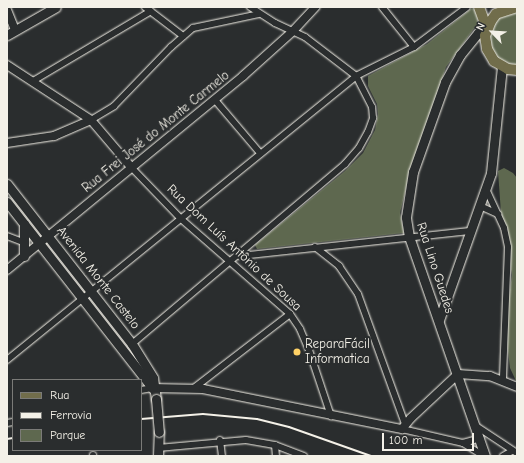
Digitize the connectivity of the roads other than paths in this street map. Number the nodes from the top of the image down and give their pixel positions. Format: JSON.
{"nodes":[{"id":1,"x":56,"y":7,"type":"edge"},
{"id":2,"x":146,"y":7,"type":"edge"},
{"id":3,"x":250,"y":7,"type":"edge"},
{"id":4,"x":315,"y":7,"type":"edge"},
{"id":5,"x":382,"y":7,"type":"edge"},
{"id":6,"x":467,"y":7,"type":"edge"},
{"id":7,"x":478,"y":7,"type":"edge"},
{"id":8,"x":512,"y":7,"type":"edge"},
{"id":9,"x":517,"y":7,"type":"edge"},
{"id":10,"x":7,"y":10,"type":"edge"},
{"id":11,"x":151,"y":11,"type":"junction"},
{"id":12,"x":259,"y":14,"type":"junction"},
{"id":13,"x":487,"y":30,"type":"junction"},
{"id":14,"x":293,"y":31,"type":"junction"},
{"id":15,"x":11,"y":32,"type":"edge"},
{"id":16,"x":183,"y":36,"type":"junction"},
{"id":17,"x":414,"y":47,"type":"junction"},
{"id":18,"x":7,"y":65,"type":"edge"},
{"id":19,"x":502,"y":66,"type":"junction"},
{"id":20,"x":517,"y":70,"type":"edge"},
{"id":21,"x":356,"y":76,"type":"junction"},
{"id":22,"x":33,"y":81,"type":"junction"},
{"id":23,"x":215,"y":100,"type":"junction"},
{"id":24,"x":91,"y":120,"type":"junction"},
{"id":25,"x":7,"y":143,"type":"edge"},
{"id":26,"x":260,"y":153,"type":"junction"},
{"id":27,"x":131,"y":167,"type":"junction"},
{"id":28,"x":7,"y":184,"type":"edge"},
{"id":29,"x":486,"y":189,"type":"junction"},
{"id":30,"x":7,"y":202,"type":"edge"},
{"id":31,"x":480,"y":206,"type":"junction"},
{"id":32,"x":498,"y":214,"type":"junction"},
{"id":33,"x":180,"y":218,"type":"junction"},
{"id":34,"x":24,"y":224,"type":"junction"},
{"id":35,"x":470,"y":232,"type":"junction"},
{"id":36,"x":48,"y":235,"type":"junction"},
{"id":37,"x":7,"y":236,"type":"edge"},
{"id":38,"x":409,"y":237,"type":"junction"},
{"id":39,"x":24,"y":243,"type":"junction"},
{"id":40,"x":40,"y":243,"type":"junction"},
{"id":41,"x":315,"y":247,"type":"junction"},
{"id":42,"x":24,"y":256,"type":"junction"},
{"id":43,"x":238,"y":256,"type":"junction"},
{"id":44,"x":231,"y":262,"type":"junction"},
{"id":45,"x":7,"y":270,"type":"edge"},
{"id":46,"x":428,"y":290,"type":"junction"},
{"id":47,"x":92,"y":291,"type":"junction"},
{"id":48,"x":83,"y":297,"type":"junction"},
{"id":49,"x":447,"y":298,"type":"junction"},
{"id":50,"x":290,"y":314,"type":"junction"},
{"id":51,"x":439,"y":320,"type":"junction"},
{"id":52,"x":132,"y":344,"type":"junction"},
{"id":53,"x":7,"y":360,"type":"edge"},
{"id":54,"x":458,"y":374,"type":"junction"},
{"id":55,"x":503,"y":379,"type":"junction"},
{"id":56,"x":517,"y":387,"type":"edge"},
{"id":57,"x":194,"y":388,"type":"junction"},
{"id":58,"x":142,"y":390,"type":"edge"},
{"id":59,"x":155,"y":392,"type":"junction"},
{"id":60,"x":331,"y":416,"type":"junction"},
{"id":61,"x":476,"y":426,"type":"junction"},
{"id":62,"x":404,"y":427,"type":"junction"},
{"id":63,"x":480,"y":438,"type":"junction"},
{"id":64,"x":220,"y":440,"type":"junction"},
{"id":65,"x":463,"y":443,"type":"junction"},
{"id":66,"x":275,"y":445,"type":"junction"},
{"id":67,"x":159,"y":446,"type":"edge"},
{"id":68,"x":514,"y":452,"type":"edge"},
{"id":69,"x":222,"y":456,"type":"edge"},
{"id":70,"x":276,"y":456,"type":"edge"},
{"id":71,"x":304,"y":456,"type":"edge"},
{"id":72,"x":485,"y":456,"type":"edge"},
{"id":73,"x":503,"y":456,"type":"edge"}],
"edges":[{"from":1,"to":15,"type":"main road"},
{"from":2,"to":11,"type":"street"},
{"from":3,"to":12,"type":"street"},
{"from":4,"to":14,"type":"street","name":"Rua Frei José do Monte Carmelo"},
{"from":5,"to":17,"type":"street"},
{"from":6,"to":17,"type":"street"},
{"from":7,"to":13,"type":"main road"},
{"from":8,"to":9,"type":"main road"},
{"from":8,"to":13,"type":"main road"},
{"from":10,"to":15,"type":"street"},
{"from":11,"to":16,"type":"street"},
{"from":11,"to":22,"type":"street"},
{"from":12,"to":14,"type":"street"},
{"from":12,"to":16,"type":"street"},
{"from":13,"to":19,"type":"main road"},
{"from":13,"to":38,"type":"main road","name":"Rua Lino Guedes"},
{"from":14,"to":21,"type":"street"},
{"from":14,"to":23,"type":"street","name":"Rua Frei José do Monte Carmelo"},
{"from":16,"to":24,"type":"street"},
{"from":17,"to":21,"type":"street"},
{"from":18,"to":22,"type":"street","name":"Rua Dom Luís Antônio de Sousa"},
{"from":19,"to":20,"type":"main road"},
{"from":19,"to":29,"type":"main road"},
{"from":21,"to":26,"type":"street"},
{"from":21,"to":43,"type":"street"},
{"from":22,"to":24,"type":"street","name":"Rua Dom Luís Antônio de Sousa"},
{"from":23,"to":26,"type":"street"},
{"from":23,"to":27,"type":"street","name":"Rua Frei José do Monte Carmelo"},
{"from":24,"to":25,"type":"street"},
{"from":24,"to":27,"type":"street","name":"Rua Dom Luís Antônio de Sousa"},
{"from":26,"to":33,"type":"street"},
{"from":27,"to":33,"type":"street","name":"Rua Dom Luís Antônio de Sousa"},
{"from":27,"to":36,"type":"street","name":"Rua Frei José do Monte Carmelo"},
{"from":28,"to":36,"type":"main road","name":"Avenida Monte Castelo"},
{"from":29,"to":31,"type":"main road"},
{"from":29,"to":32,"type":"street"},
{"from":30,"to":34,"type":"main road","name":"Avenida Monte Castelo"},
{"from":31,"to":32,"type":"street"},
{"from":31,"to":35,"type":"main road"},
{"from":32,"to":55,"type":"street"},
{"from":33,"to":44,"type":"street","name":"Rua Dom Luís Antônio de Sousa"},
{"from":33,"to":47,"type":"street"},
{"from":34,"to":39,"type":"main road"},
{"from":34,"to":40,"type":"main road","name":"Avenida Monte Castelo"},
{"from":35,"to":38,"type":"street"},
{"from":35,"to":49,"type":"main road"},
{"from":36,"to":40,"type":"street","name":"Rua Frei José do Monte Carmelo"},
{"from":36,"to":47,"type":"main road","name":"Avenida Monte Castelo"},
{"from":37,"to":39,"type":"street"},
{"from":38,"to":41,"type":"street"},
{"from":38,"to":46,"type":"main road","name":"Rua Lino Guedes"},
{"from":39,"to":42,"type":"main road"},
{"from":40,"to":42,"type":"street","name":"Rua Frei José do Monte Carmelo"},
{"from":40,"to":48,"type":"main road","name":"Avenida Monte Castelo"},
{"from":41,"to":43,"type":"street"},
{"from":41,"to":62,"type":"street"},
{"from":42,"to":45,"type":"street","name":"Rua Frei José do Monte Carmelo"},
{"from":43,"to":44,"type":"street"},
{"from":44,"to":50,"type":"street","name":"Rua Dom Luís Antônio de Sousa"},
{"from":44,"to":52,"type":"street"},
{"from":46,"to":49,"type":"main road"},
{"from":46,"to":51,"type":"main road","name":"Rua Lino Guedes"},
{"from":47,"to":48,"type":"street"},
{"from":47,"to":52,"type":"main road","name":"Avenida Monte Castelo"},
{"from":48,"to":53,"type":"street"},
{"from":48,"to":59,"type":"main road","name":"Avenida Monte Castelo"},
{"from":49,"to":51,"type":"main road"},
{"from":50,"to":57,"type":"street"},
{"from":50,"to":60,"type":"street","name":"Rua Dom Luís Antônio de Sousa"},
{"from":51,"to":54,"type":"main road","name":"Rua Lino Guedes"},
{"from":52,"to":59,"type":"main road","name":"Avenida Monte Castelo"},
{"from":54,"to":55,"type":"street"},
{"from":54,"to":61,"type":"main road","name":"Rua Lino Guedes"},
{"from":54,"to":62,"type":"street"},
{"from":55,"to":56,"type":"street"},
{"from":57,"to":59,"type":"street"},
{"from":57,"to":60,"type":"street"},
{"from":58,"to":59,"type":"street"},
{"from":59,"to":67,"type":"main road","name":"Avenida Monte Castelo","bridge":true},
{"from":60,"to":62,"type":"street"},
{"from":61,"to":63,"type":"main road","name":"Rua Lino Guedes"},
{"from":61,"to":68,"type":"street"},
{"from":62,"to":65,"type":"street"},
{"from":63,"to":65,"type":"street"},
{"from":63,"to":72,"type":"main road","name":"Rua Lino Guedes"},
{"from":64,"to":66,"type":"street"},
{"from":64,"to":67,"type":"street"},
{"from":64,"to":69,"type":"street"},
{"from":65,"to":72,"type":"street"},
{"from":66,"to":70,"type":"street"},
{"from":66,"to":71,"type":"street"},
{"from":68,"to":73,"type":"street"}]}
